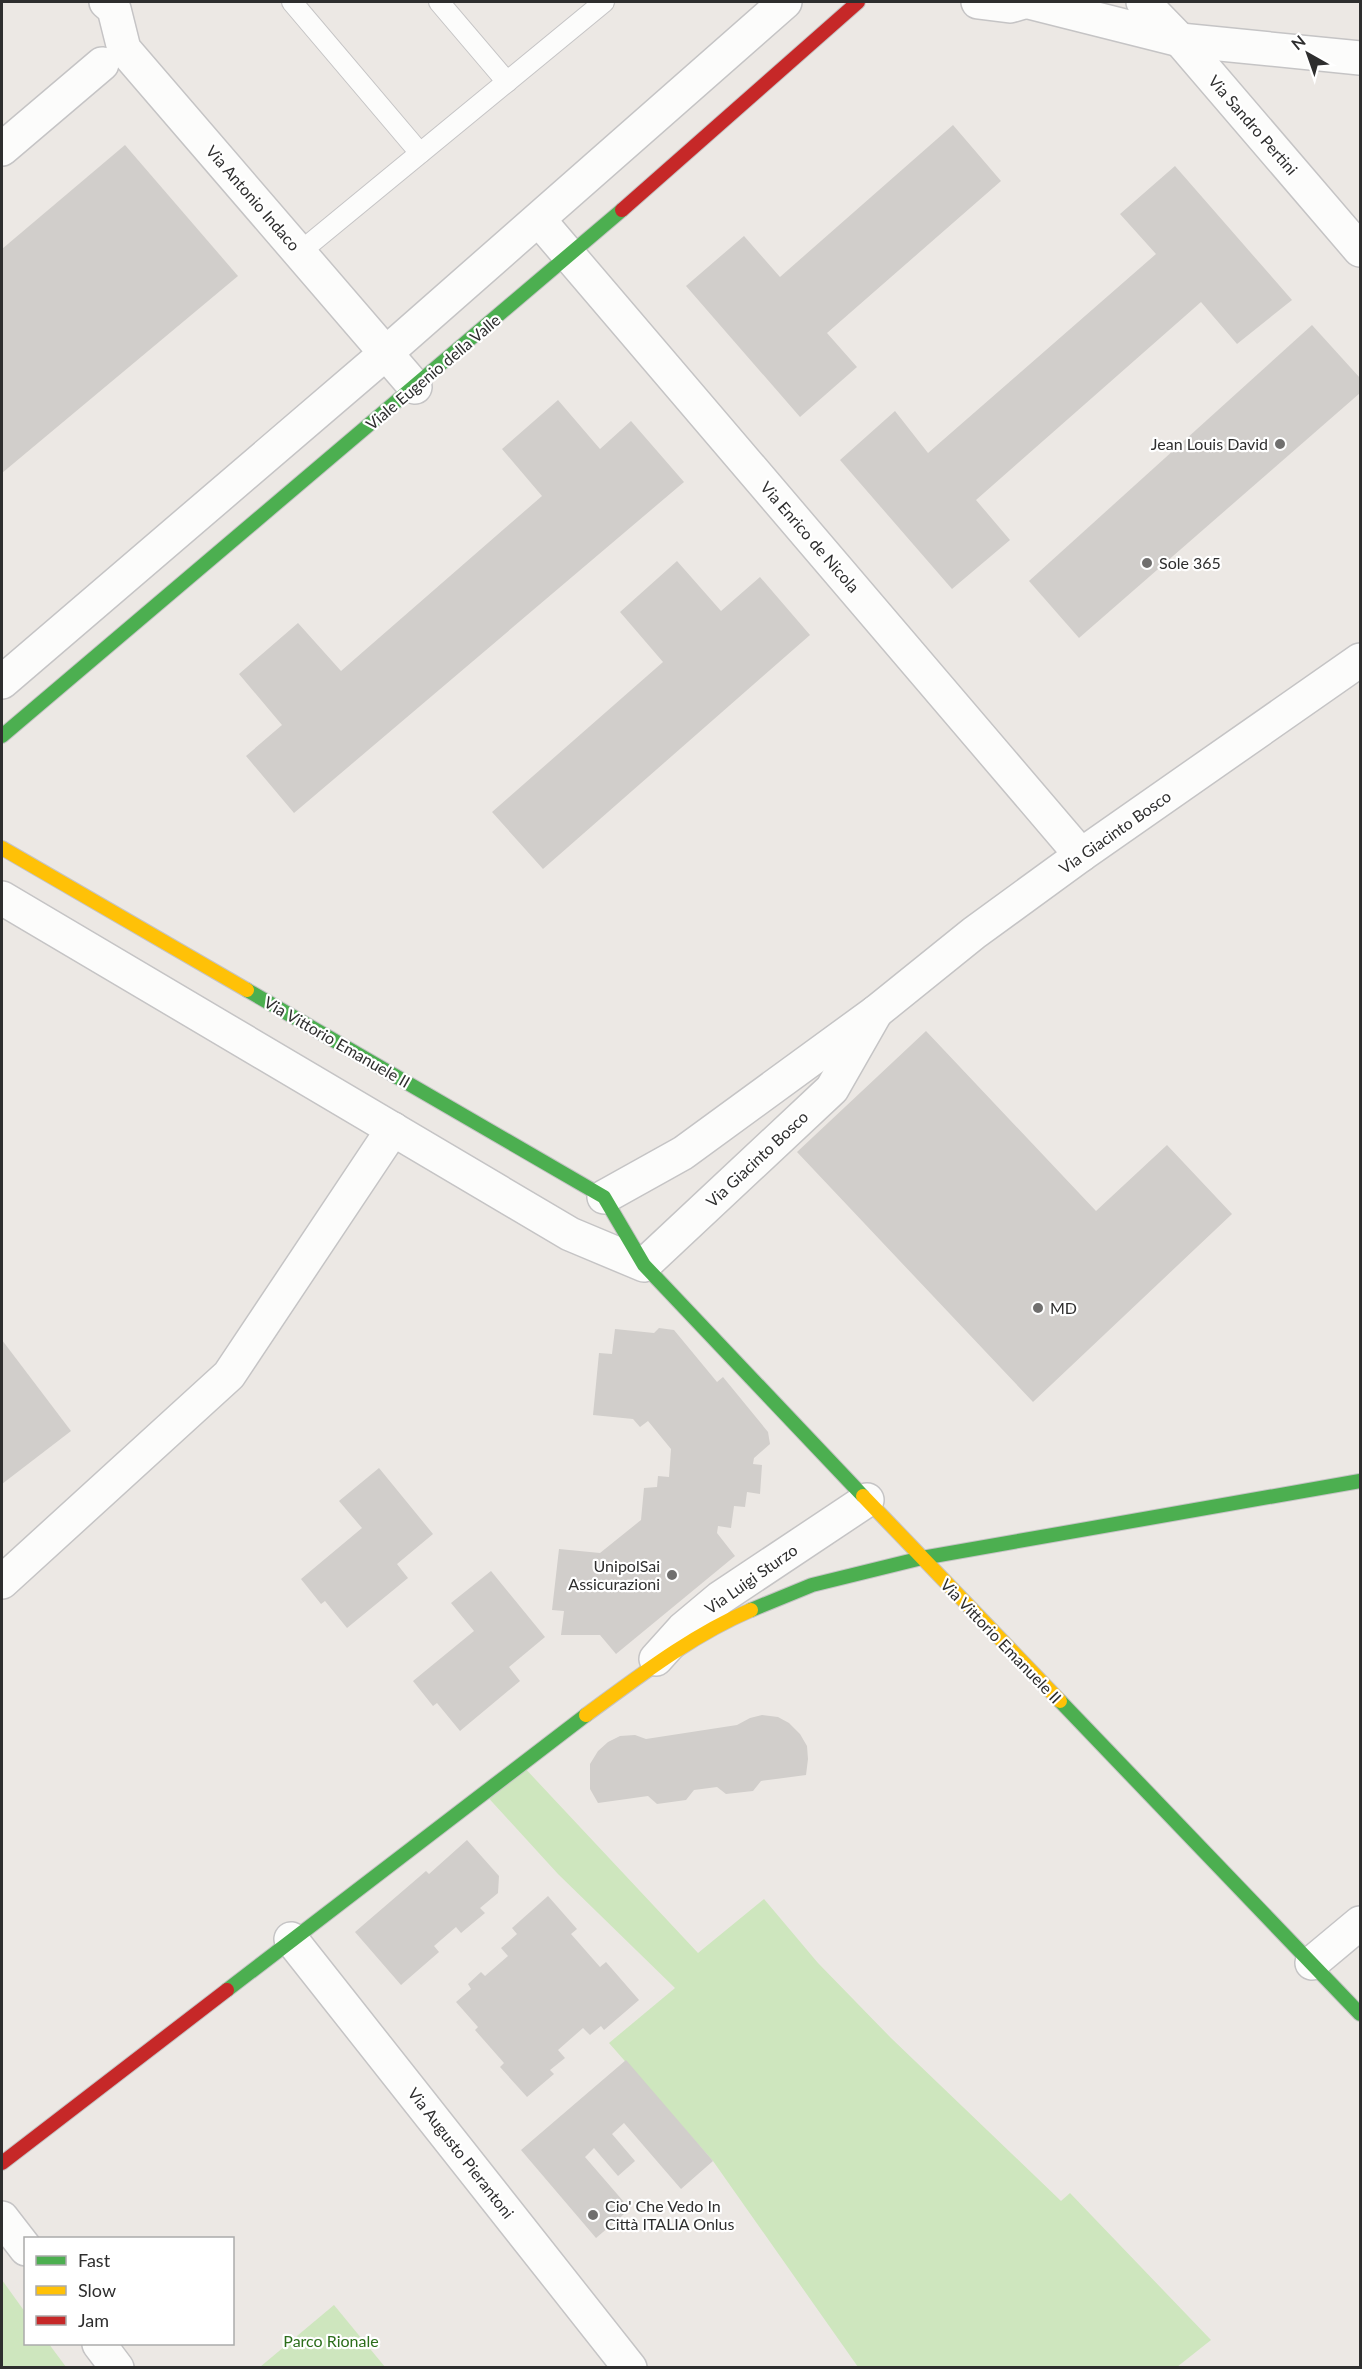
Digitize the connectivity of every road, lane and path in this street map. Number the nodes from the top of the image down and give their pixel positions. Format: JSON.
{"nodes":[{"id":1,"x":292,"y":2,"type":"edge"},
{"id":2,"x":439,"y":2,"type":"edge"},
{"id":3,"x":785,"y":2,"type":"edge"},
{"id":4,"x":858,"y":2,"type":"edge"},
{"id":5,"x":978,"y":2,"type":"edge"},
{"id":6,"x":1024,"y":2,"type":"edge"},
{"id":7,"x":1029,"y":2,"type":"edge"},
{"id":8,"x":1143,"y":2,"type":"edge"},
{"id":9,"x":115,"y":4,"type":"edge"},
{"id":10,"x":591,"y":6,"type":"edge"},
{"id":11,"x":1180,"y":40,"type":"junction"},
{"id":12,"x":1360,"y":58,"type":"edge"},
{"id":13,"x":102,"y":64,"type":"dead end"},
{"id":14,"x":507,"y":82,"type":"junction"},
{"id":15,"x":2,"y":149,"type":"edge"},
{"id":16,"x":420,"y":153,"type":"junction"},
{"id":17,"x":539,"y":220,"type":"junction"},
{"id":18,"x":1360,"y":250,"type":"edge"},
{"id":19,"x":300,"y":252,"type":"junction"},
{"id":20,"x":570,"y":256,"type":"junction"},
{"id":21,"x":386,"y":353,"type":"junction"},
{"id":22,"x":415,"y":387,"type":"junction"},
{"id":23,"x":1360,"y":660,"type":"edge"},
{"id":24,"x":2,"y":682,"type":"edge"},
{"id":25,"x":2,"y":736,"type":"edge"},
{"id":26,"x":2,"y":848,"type":"edge"},
{"id":27,"x":1081,"y":855,"type":"junction"},
{"id":28,"x":2,"y":898,"type":"edge"},
{"id":29,"x":876,"y":1012,"type":"junction"},
{"id":30,"x":393,"y":1130,"type":"junction"},
{"id":31,"x":604,"y":1197,"type":"junction"},
{"id":32,"x":644,"y":1266,"type":"junction"},
{"id":33,"x":1360,"y":1481,"type":"edge"},
{"id":34,"x":867,"y":1500,"type":"junction"},
{"id":35,"x":922,"y":1558,"type":"junction"},
{"id":36,"x":2,"y":1582,"type":"edge"},
{"id":37,"x":646,"y":1671,"type":"junction"},
{"id":38,"x":1360,"y":1923,"type":"edge"},
{"id":39,"x":291,"y":1939,"type":"junction"},
{"id":40,"x":1312,"y":1963,"type":"junction"},
{"id":41,"x":1360,"y":2014,"type":"edge"},
{"id":42,"x":2,"y":2163,"type":"edge"},
{"id":43,"x":2,"y":2218,"type":"edge"},
{"id":44,"x":24,"y":2246,"type":"edge"},
{"id":45,"x":100,"y":2345,"type":"edge"},
{"id":46,"x":117,"y":2367,"type":"edge"},
{"id":47,"x":630,"y":2367,"type":"edge"}],
"edges":[{"from":1,"to":16,"type":"lane"},
{"from":2,"to":14,"type":"lane"},
{"from":3,"to":17,"type":"street"},
{"from":4,"to":20,"type":"street","name":"Viale Eugenio della Valle"},
{"from":5,"to":6,"type":"street"},
{"from":7,"to":11,"type":"street"},
{"from":8,"to":11,"type":"street","name":"Via Sandro Pertini"},
{"from":9,"to":19,"type":"street","name":"Via Antonio Indaco"},
{"from":10,"to":14,"type":"lane"},
{"from":11,"to":12,"type":"street"},
{"from":11,"to":18,"type":"street","name":"Via Sandro Pertini"},
{"from":13,"to":15,"type":"street"},
{"from":14,"to":16,"type":"lane"},
{"from":16,"to":19,"type":"lane"},
{"from":17,"to":20,"type":"street","name":"Via Enrico de Nicola"},
{"from":17,"to":21,"type":"street"},
{"from":19,"to":21,"type":"street","name":"Via Antonio Indaco"},
{"from":20,"to":22,"type":"street","name":"Viale Eugenio della Valle"},
{"from":20,"to":27,"type":"street","name":"Via Enrico de Nicola"},
{"from":21,"to":22,"type":"street","name":"Via Antonio Indaco"},
{"from":21,"to":24,"type":"street"},
{"from":22,"to":25,"type":"street","name":"Viale Eugenio della Valle"},
{"from":23,"to":27,"type":"street","name":"Via Giacinto Bosco"},
{"from":26,"to":31,"type":"street","name":"Via Vittorio Emanuele II"},
{"from":27,"to":29,"type":"street","name":"Via Giacinto Bosco"},
{"from":28,"to":30,"type":"street","name":"Via Vittorio Emanuele II"},
{"from":29,"to":31,"type":"street","name":"Via Giacinto Bosco"},
{"from":29,"to":32,"type":"street","name":"Via Giacinto Bosco"},
{"from":30,"to":32,"type":"street","name":"Via Vittorio Emanuele II"},
{"from":30,"to":36,"type":"street"},
{"from":31,"to":32,"type":"street","name":"Via Vittorio Emanuele II"},
{"from":32,"to":34,"type":"street","name":"Via Vittorio Emanuele II"},
{"from":33,"to":35,"type":"street"},
{"from":34,"to":35,"type":"street","name":"Via Vittorio Emanuele II"},
{"from":34,"to":37,"type":"street","name":"Via Luigi Sturzo"},
{"from":35,"to":37,"type":"street"},
{"from":35,"to":40,"type":"street","name":"Via Vittorio Emanuele II"},
{"from":37,"to":39,"type":"street"},
{"from":38,"to":40,"type":"street"},
{"from":39,"to":42,"type":"street"},
{"from":39,"to":47,"type":"street","name":"Via Augusto Pierantoni"},
{"from":40,"to":41,"type":"street","name":"Via Vittorio Emanuele II"},
{"from":43,"to":44,"type":"street"},
{"from":45,"to":46,"type":"street"}]}
